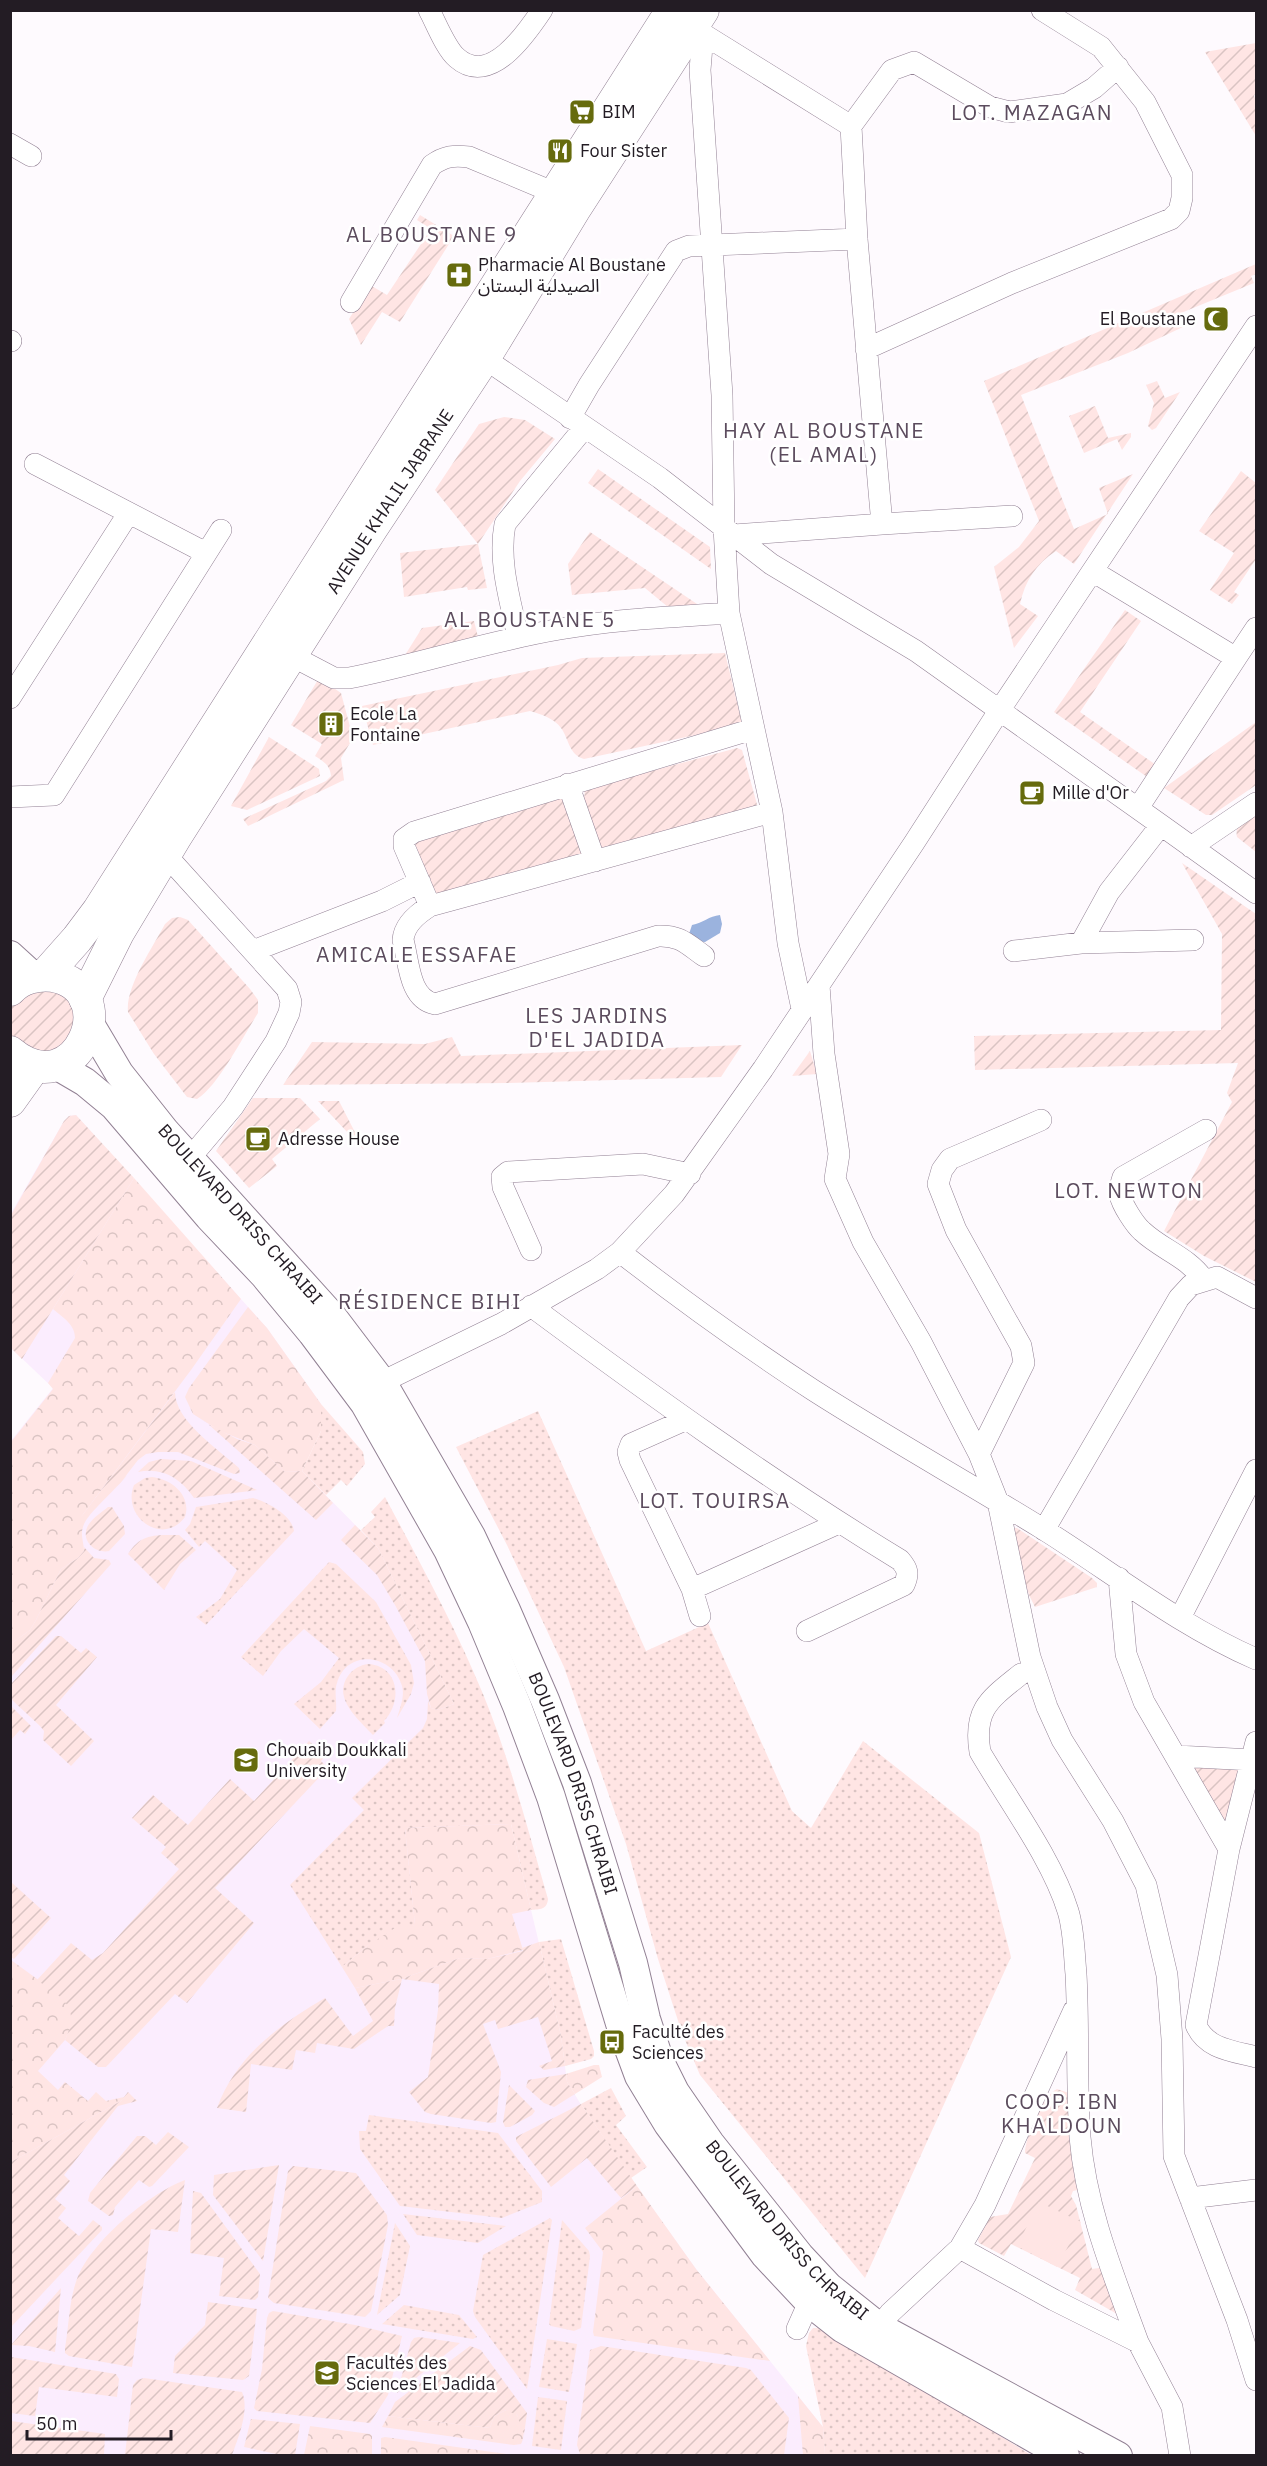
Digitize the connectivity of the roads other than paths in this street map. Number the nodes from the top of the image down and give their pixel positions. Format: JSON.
{"nodes":[{"id":1,"x":429,"y":10,"type":"edge"},
{"id":2,"x":542,"y":10,"type":"edge"},
{"id":3,"x":1042,"y":10,"type":"edge"},
{"id":4,"x":690,"y":18,"type":"edge"},
{"id":5,"x":1118,"y":67,"type":"junction"},
{"id":6,"x":851,"y":126,"type":"junction"},
{"id":7,"x":10,"y":144,"type":"edge"},
{"id":8,"x":31,"y":156,"type":"dead end"},
{"id":9,"x":555,"y":193,"type":"junction"},
{"id":10,"x":857,"y":239,"type":"junction"},
{"id":11,"x":711,"y":246,"type":"junction"},
{"id":12,"x":351,"y":302,"type":"dead end"},
{"id":13,"x":1257,"y":326,"type":"edge"},
{"id":14,"x":866,"y":349,"type":"junction"},
{"id":15,"x":473,"y":350,"type":"junction"},
{"id":16,"x":577,"y":423,"type":"junction"},
{"id":17,"x":34,"y":464,"type":"dead end"},
{"id":18,"x":128,"y":514,"type":"junction"},
{"id":19,"x":1012,"y":516,"type":"dead end"},
{"id":20,"x":882,"y":524,"type":"junction"},
{"id":21,"x":221,"y":530,"type":"dead end"},
{"id":22,"x":729,"y":532,"type":"junction"},
{"id":23,"x":206,"y":553,"type":"junction"},
{"id":24,"x":1094,"y":572,"type":"junction"},
{"id":25,"x":729,"y":613,"type":"junction"},
{"id":26,"x":1257,"y":628,"type":"edge"},
{"id":27,"x":518,"y":637,"type":"junction"},
{"id":28,"x":292,"y":656,"type":"junction"},
{"id":29,"x":1236,"y":658,"type":"junction"},
{"id":30,"x":10,"y":698,"type":"edge"},
{"id":31,"x":999,"y":711,"type":"junction"},
{"id":32,"x":753,"y":729,"type":"junction"},
{"id":33,"x":568,"y":784,"type":"junction"},
{"id":34,"x":10,"y":797,"type":"edge"},
{"id":35,"x":1257,"y":802,"type":"edge"},
{"id":36,"x":1138,"y":808,"type":"junction"},
{"id":37,"x":772,"y":812,"type":"junction"},
{"id":38,"x":1161,"y":825,"type":"junction"},
{"id":39,"x":1191,"y":847,"type":"junction"},
{"id":40,"x":165,"y":854,"type":"junction"},
{"id":41,"x":595,"y":861,"type":"junction"},
{"id":42,"x":420,"y":882,"type":"junction"},
{"id":43,"x":1257,"y":893,"type":"edge"},
{"id":44,"x":430,"y":906,"type":"junction"},
{"id":45,"x":1193,"y":940,"type":"dead end"},
{"id":46,"x":1081,"y":943,"type":"junction"},
{"id":47,"x":253,"y":951,"type":"junction"},
{"id":48,"x":1014,"y":951,"type":"dead end"},
{"id":49,"x":10,"y":955,"type":"edge"},
{"id":50,"x":704,"y":956,"type":"dead end"},
{"id":51,"x":29,"y":980,"type":"edge"},
{"id":52,"x":819,"y":985,"type":"junction"},
{"id":53,"x":802,"y":1010,"type":"junction"},
{"id":54,"x":87,"y":1012,"type":"junction"},
{"id":55,"x":34,"y":1061,"type":"edge"},
{"id":56,"x":10,"y":1101,"type":"edge"},
{"id":57,"x":1041,"y":1120,"type":"dead end"},
{"id":58,"x":1206,"y":1130,"type":"dead end"},
{"id":59,"x":190,"y":1158,"type":"junction"},
{"id":60,"x":690,"y":1174,"type":"junction"},
{"id":61,"x":531,"y":1250,"type":"dead end"},
{"id":62,"x":620,"y":1252,"type":"junction"},
{"id":63,"x":1204,"y":1280,"type":"junction"},
{"id":64,"x":1257,"y":1298,"type":"edge"},
{"id":65,"x":531,"y":1306,"type":"junction"},
{"id":66,"x":382,"y":1382,"type":"junction"},
{"id":67,"x":685,"y":1420,"type":"junction"},
{"id":68,"x":979,"y":1454,"type":"junction"},
{"id":69,"x":1257,"y":1470,"type":"edge"},
{"id":70,"x":998,"y":1502,"type":"junction"},
{"id":71,"x":839,"y":1523,"type":"junction"},
{"id":72,"x":1044,"y":1530,"type":"junction"},
{"id":73,"x":1119,"y":1578,"type":"junction"},
{"id":74,"x":692,"y":1589,"type":"junction"},
{"id":75,"x":700,"y":1616,"type":"dead end"},
{"id":76,"x":1180,"y":1618,"type":"junction"},
{"id":77,"x":807,"y":1631,"type":"dead end"},
{"id":78,"x":1257,"y":1659,"type":"edge"},
{"id":79,"x":1021,"y":1674,"type":"dead end"},
{"id":80,"x":1255,"y":1751,"type":"edge"},
{"id":81,"x":1176,"y":1756,"type":"junction"},
{"id":82,"x":1229,"y":1849,"type":"junction"},
{"id":83,"x":1077,"y":2001,"type":"junction"},
{"id":84,"x":1257,"y":2056,"type":"edge"},
{"id":85,"x":1043,"y":2078,"type":"junction"},
{"id":86,"x":1078,"y":2088,"type":"junction"},
{"id":87,"x":1257,"y":2190,"type":"edge"},
{"id":88,"x":1190,"y":2198,"type":"junction"},
{"id":89,"x":960,"y":2248,"type":"junction"},
{"id":90,"x":809,"y":2302,"type":"junction"},
{"id":91,"x":879,"y":2327,"type":"junction"},
{"id":92,"x":797,"y":2329,"type":"dead end"},
{"id":93,"x":1138,"y":2342,"type":"junction"},
{"id":94,"x":1257,"y":2380,"type":"edge"},
{"id":95,"x":1065,"y":2456,"type":"edge"},
{"id":96,"x":1118,"y":2456,"type":"edge"},
{"id":97,"x":1180,"y":2456,"type":"edge"}],
"edges":[{"from":1,"to":2,"type":"street"},
{"from":3,"to":5,"type":"street"},
{"from":4,"to":6,"type":"street"},
{"from":4,"to":9,"type":"main road","name":"AVENUE KHALIL JABRANE"},
{"from":4,"to":11,"type":"street"},
{"from":4,"to":15,"type":"main road","name":"AVENUE KHALIL JABRANE"},
{"from":5,"to":6,"type":"street"},
{"from":5,"to":14,"type":"street"},
{"from":6,"to":10,"type":"street"},
{"from":7,"to":8,"type":"street"},
{"from":9,"to":12,"type":"street"},
{"from":9,"to":15,"type":"main road","name":"AVENUE KHALIL JABRANE"},
{"from":10,"to":11,"type":"street"},
{"from":10,"to":14,"type":"street"},
{"from":11,"to":16,"type":"street"},
{"from":11,"to":22,"type":"street"},
{"from":13,"to":24,"type":"street"},
{"from":14,"to":20,"type":"street"},
{"from":15,"to":16,"type":"street"},
{"from":15,"to":28,"type":"main road","name":"AVENUE KHALIL JABRANE"},
{"from":15,"to":51,"type":"main road","name":"AVENUE KHALIL JABRANE"},
{"from":16,"to":22,"type":"street"},
{"from":16,"to":27,"type":"street"},
{"from":17,"to":18,"type":"street"},
{"from":18,"to":23,"type":"street"},
{"from":18,"to":30,"type":"street"},
{"from":19,"to":20,"type":"street"},
{"from":20,"to":22,"type":"street"},
{"from":21,"to":23,"type":"street"},
{"from":22,"to":25,"type":"street"},
{"from":22,"to":31,"type":"street"},
{"from":23,"to":34,"type":"street"},
{"from":24,"to":29,"type":"street"},
{"from":24,"to":31,"type":"street"},
{"from":25,"to":27,"type":"street"},
{"from":25,"to":32,"type":"street"},
{"from":26,"to":29,"type":"street"},
{"from":27,"to":28,"type":"street"},
{"from":28,"to":40,"type":"main road","name":"AVENUE KHALIL JABRANE"},
{"from":29,"to":36,"type":"street"},
{"from":31,"to":36,"type":"street"},
{"from":31,"to":52,"type":"street"},
{"from":32,"to":33,"type":"street"},
{"from":32,"to":37,"type":"street"},
{"from":33,"to":41,"type":"street"},
{"from":33,"to":42,"type":"street"},
{"from":35,"to":39,"type":"street"},
{"from":36,"to":38,"type":"street"},
{"from":37,"to":41,"type":"street"},
{"from":37,"to":53,"type":"street"},
{"from":38,"to":39,"type":"street"},
{"from":38,"to":46,"type":"street"},
{"from":39,"to":43,"type":"street"},
{"from":40,"to":47,"type":"street"},
{"from":40,"to":54,"type":"main road","name":"AVENUE KHALIL JABRANE"},
{"from":41,"to":44,"type":"street"},
{"from":42,"to":44,"type":"street"},
{"from":42,"to":47,"type":"street"},
{"from":44,"to":50,"type":"street"},
{"from":45,"to":46,"type":"street"},
{"from":46,"to":48,"type":"street"},
{"from":47,"to":59,"type":"street"},
{"from":49,"to":51,"type":"main road","name":"BOULEVARD DRISS CHRAIBI"},
{"from":51,"to":54,"type":"main road","name":"BOULEVARD DRISS CHRAIBI"},
{"from":52,"to":53,"type":"street"},
{"from":52,"to":68,"type":"street"},
{"from":53,"to":60,"type":"street"},
{"from":54,"to":55,"type":"main road"},
{"from":54,"to":59,"type":"main road","name":"BOULEVARD DRISS CHRAIBI"},
{"from":55,"to":56,"type":"main road"},
{"from":55,"to":90,"type":"main road","name":"BOULEVARD DRISS CHRAIBI"},
{"from":57,"to":68,"type":"street"},
{"from":58,"to":63,"type":"street"},
{"from":59,"to":66,"type":"main road","name":"BOULEVARD DRISS CHRAIBI"},
{"from":60,"to":61,"type":"street"},
{"from":60,"to":62,"type":"street"},
{"from":62,"to":65,"type":"street"},
{"from":62,"to":70,"type":"street"},
{"from":63,"to":64,"type":"street"},
{"from":63,"to":72,"type":"street"},
{"from":65,"to":66,"type":"street"},
{"from":65,"to":67,"type":"street"},
{"from":66,"to":91,"type":"main road","name":"BOULEVARD DRISS CHRAIBI"},
{"from":67,"to":71,"type":"street"},
{"from":67,"to":74,"type":"street"},
{"from":68,"to":70,"type":"street"},
{"from":69,"to":76,"type":"street"},
{"from":70,"to":72,"type":"street"},
{"from":70,"to":88,"type":"street"},
{"from":71,"to":74,"type":"street"},
{"from":71,"to":77,"type":"street"},
{"from":72,"to":73,"type":"street"},
{"from":73,"to":76,"type":"street"},
{"from":73,"to":81,"type":"street"},
{"from":74,"to":75,"type":"street"},
{"from":76,"to":78,"type":"street"},
{"from":79,"to":83,"type":"street"},
{"from":80,"to":81,"type":"street"},
{"from":80,"to":82,"type":"street"},
{"from":81,"to":82,"type":"street"},
{"from":82,"to":84,"type":"street"},
{"from":83,"to":85,"type":"street"},
{"from":83,"to":86,"type":"street"},
{"from":85,"to":86,"type":"street"},
{"from":85,"to":89,"type":"street"},
{"from":86,"to":93,"type":"street"},
{"from":87,"to":88,"type":"street"},
{"from":88,"to":94,"type":"street"},
{"from":89,"to":91,"type":"street"},
{"from":89,"to":93,"type":"street"},
{"from":90,"to":92,"type":"street"},
{"from":90,"to":95,"type":"main road","name":"BOULEVARD DRISS CHRAIBI"},
{"from":91,"to":96,"type":"main road","name":"BOULEVARD DRISS CHRAIBI"},
{"from":93,"to":97,"type":"street"}]}
